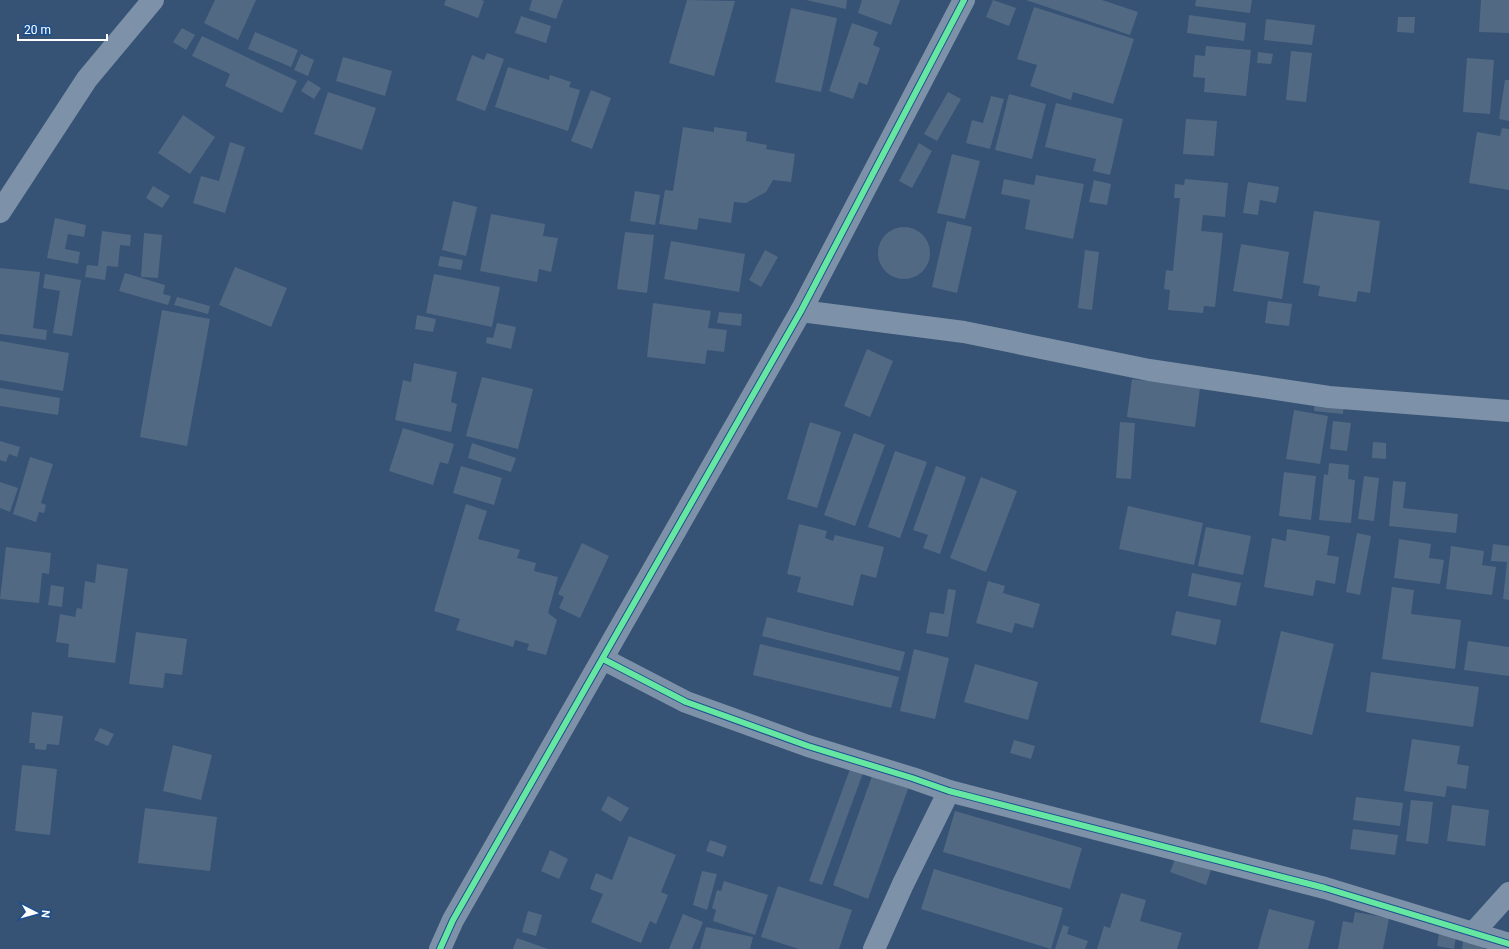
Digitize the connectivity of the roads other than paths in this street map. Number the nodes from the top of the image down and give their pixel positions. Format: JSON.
{"nodes":[{"id":1,"x":153,"y":0,"type":"edge"},
{"id":2,"x":964,"y":0,"type":"edge"},
{"id":3,"x":0,"y":212,"type":"edge"},
{"id":4,"x":801,"y":311,"type":"junction"},
{"id":5,"x":1509,"y":411,"type":"edge"},
{"id":6,"x":603,"y":659,"type":"junction"},
{"id":7,"x":949,"y":791,"type":"junction"},
{"id":8,"x":1509,"y":893,"type":"edge"},
{"id":9,"x":1472,"y":933,"type":"junction"},
{"id":10,"x":1509,"y":944,"type":"edge"},
{"id":11,"x":440,"y":949,"type":"edge"},
{"id":12,"x":874,"y":949,"type":"edge"}],
"edges":[{"from":1,"to":3,"type":"street"},
{"from":2,"to":4,"type":"street"},
{"from":4,"to":5,"type":"street"},
{"from":4,"to":6,"type":"street"},
{"from":6,"to":7,"type":"street"},
{"from":6,"to":11,"type":"street"},
{"from":7,"to":9,"type":"street"},
{"from":7,"to":12,"type":"street"},
{"from":8,"to":9,"type":"street"},
{"from":9,"to":10,"type":"street"}]}
